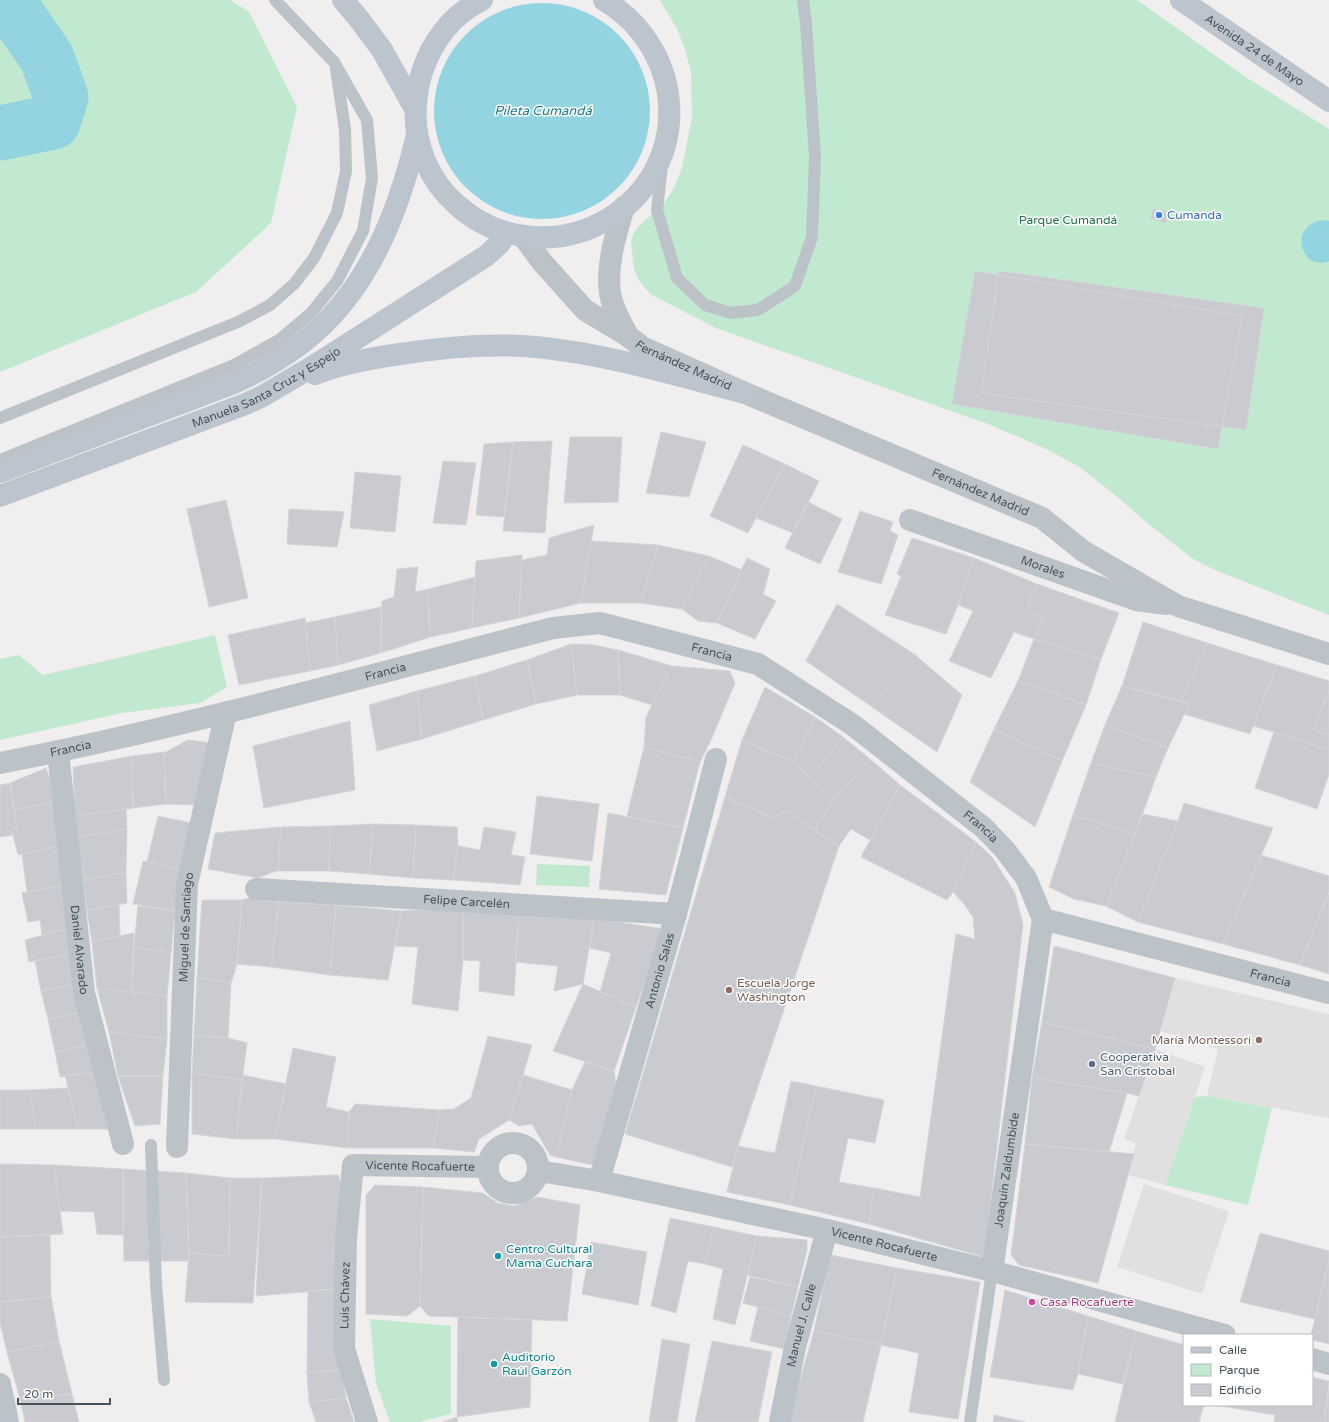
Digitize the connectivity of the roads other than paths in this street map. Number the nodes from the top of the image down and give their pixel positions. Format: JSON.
{"nodes":[{"id":1,"x":275,"y":0,"type":"edge"},
{"id":2,"x":343,"y":0,"type":"edge"},
{"id":3,"x":482,"y":0,"type":"edge"},
{"id":4,"x":803,"y":0,"type":"edge"},
{"id":5,"x":1181,"y":0,"type":"edge"},
{"id":6,"x":615,"y":4,"type":"edge"},
{"id":7,"x":334,"y":62,"type":"junction"},
{"id":8,"x":1329,"y":101,"type":"edge"},
{"id":9,"x":415,"y":109,"type":"junction"},
{"id":10,"x":417,"y":134,"type":"junction"},
{"id":11,"x":664,"y":147,"type":"junction"},
{"id":12,"x":624,"y":207,"type":"junction"},
{"id":13,"x":515,"y":235,"type":"junction"},
{"id":14,"x":628,"y":336,"type":"junction"},
{"id":15,"x":745,"y":394,"type":"junction"},
{"id":16,"x":261,"y":397,"type":"junction"},
{"id":17,"x":0,"y":418,"type":"edge"},
{"id":18,"x":0,"y":460,"type":"edge"},
{"id":19,"x":0,"y":472,"type":"edge"},
{"id":20,"x":0,"y":496,"type":"edge"},
{"id":21,"x":910,"y":520,"type":"dead end"},
{"id":22,"x":1178,"y":606,"type":"junction"},
{"id":23,"x":1329,"y":654,"type":"edge"},
{"id":24,"x":226,"y":712,"type":"junction"},
{"id":25,"x":58,"y":752,"type":"junction"},
{"id":26,"x":716,"y":759,"type":"dead end"},
{"id":27,"x":0,"y":763,"type":"edge"},
{"id":28,"x":256,"y":889,"type":"dead end"},
{"id":29,"x":676,"y":914,"type":"junction"},
{"id":30,"x":1043,"y":919,"type":"junction"},
{"id":31,"x":1329,"y":993,"type":"edge"},
{"id":32,"x":123,"y":1144,"type":"dead end"},
{"id":33,"x":151,"y":1145,"type":"dead end"},
{"id":34,"x":177,"y":1147,"type":"dead end"},
{"id":35,"x":354,"y":1165,"type":"joint"},
{"id":36,"x":487,"y":1167,"type":"junction"},
{"id":37,"x":539,"y":1171,"type":"junction"},
{"id":38,"x":599,"y":1181,"type":"junction"},
{"id":39,"x":827,"y":1230,"type":"junction"},
{"id":40,"x":992,"y":1271,"type":"junction"},
{"id":41,"x":1221,"y":1334,"type":"edge"},
{"id":42,"x":1313,"y":1359,"type":"edge"},
{"id":43,"x":1329,"y":1364,"type":"edge"},
{"id":44,"x":164,"y":1380,"type":"dead end"},
{"id":45,"x":0,"y":1384,"type":"edge"},
{"id":46,"x":8,"y":1422,"type":"edge"},
{"id":47,"x":367,"y":1422,"type":"edge"},
{"id":48,"x":780,"y":1422,"type":"edge"},
{"id":49,"x":970,"y":1422,"type":"edge"}],
"edges":[{"from":1,"to":7,"type":"lane"},
{"from":2,"to":9,"type":"main road"},
{"from":3,"to":9,"type":"main road"},
{"from":4,"to":11,"type":"lane"},
{"from":5,"to":8,"type":"main road","name":"Avenida 24 de Mayo"},
{"from":6,"to":11,"type":"main road"},
{"from":7,"to":17,"type":"lane"},
{"from":7,"to":18,"type":"lane"},
{"from":9,"to":10,"type":"main road"},
{"from":10,"to":13,"type":"main road"},
{"from":10,"to":19,"type":"main road","name":"Manuela Santa Cruz y Espejo"},
{"from":11,"to":12,"type":"main road"},
{"from":12,"to":13,"type":"main road"},
{"from":12,"to":14,"type":"street","name":"Fernández Madrid"},
{"from":13,"to":14,"type":"street","name":"Fernández Madrid"},
{"from":13,"to":16,"type":"main road","name":"Manuela Santa Cruz y Espejo"},
{"from":14,"to":15,"type":"street","name":"Fernández Madrid"},
{"from":15,"to":16,"type":"main road"},
{"from":15,"to":22,"type":"street","name":"Fernández Madrid"},
{"from":16,"to":20,"type":"main road","name":"Manuela Santa Cruz y Espejo"},
{"from":21,"to":22,"type":"street","name":"Morales"},
{"from":22,"to":23,"type":"street","name":"Fernández Madrid"},
{"from":24,"to":25,"type":"street","name":"Francia"},
{"from":24,"to":30,"type":"street","name":"Francia"},
{"from":24,"to":34,"type":"street","name":"Miguel de Santiago"},
{"from":25,"to":27,"type":"street","name":"Francia"},
{"from":25,"to":32,"type":"street","name":"Daniel Alvarado"},
{"from":26,"to":29,"type":"street","name":"Antonio Salas"},
{"from":28,"to":29,"type":"street","name":"Felipe Carcelén"},
{"from":29,"to":38,"type":"street","name":"Antonio Salas"},
{"from":30,"to":31,"type":"street","name":"Francia"},
{"from":30,"to":40,"type":"street","name":"Joaquín Zaldumbide"},
{"from":33,"to":44,"type":"lane"},
{"from":35,"to":36,"type":"street","name":"Vicente Rocafuerte"},
{"from":35,"to":47,"type":"street","name":"Luis Chávez"},
{"from":36,"to":37,"type":"street","name":"Vicente Rocafuerte"},
{"from":36,"to":37,"type":"street","name":"Vicente Rocafuerte"},
{"from":37,"to":38,"type":"street","name":"Vicente Rocafuerte"},
{"from":38,"to":39,"type":"street","name":"Vicente Rocafuerte"},
{"from":39,"to":40,"type":"street","name":"Vicente Rocafuerte"},
{"from":39,"to":48,"type":"street","name":"Manuel J. Calle"},
{"from":40,"to":41,"type":"street","name":"Vicente Rocafuerte"},
{"from":40,"to":49,"type":"lane","name":"Joaquín Zaldumbide"},
{"from":42,"to":43,"type":"street"},
{"from":45,"to":46,"type":"street"}]}
